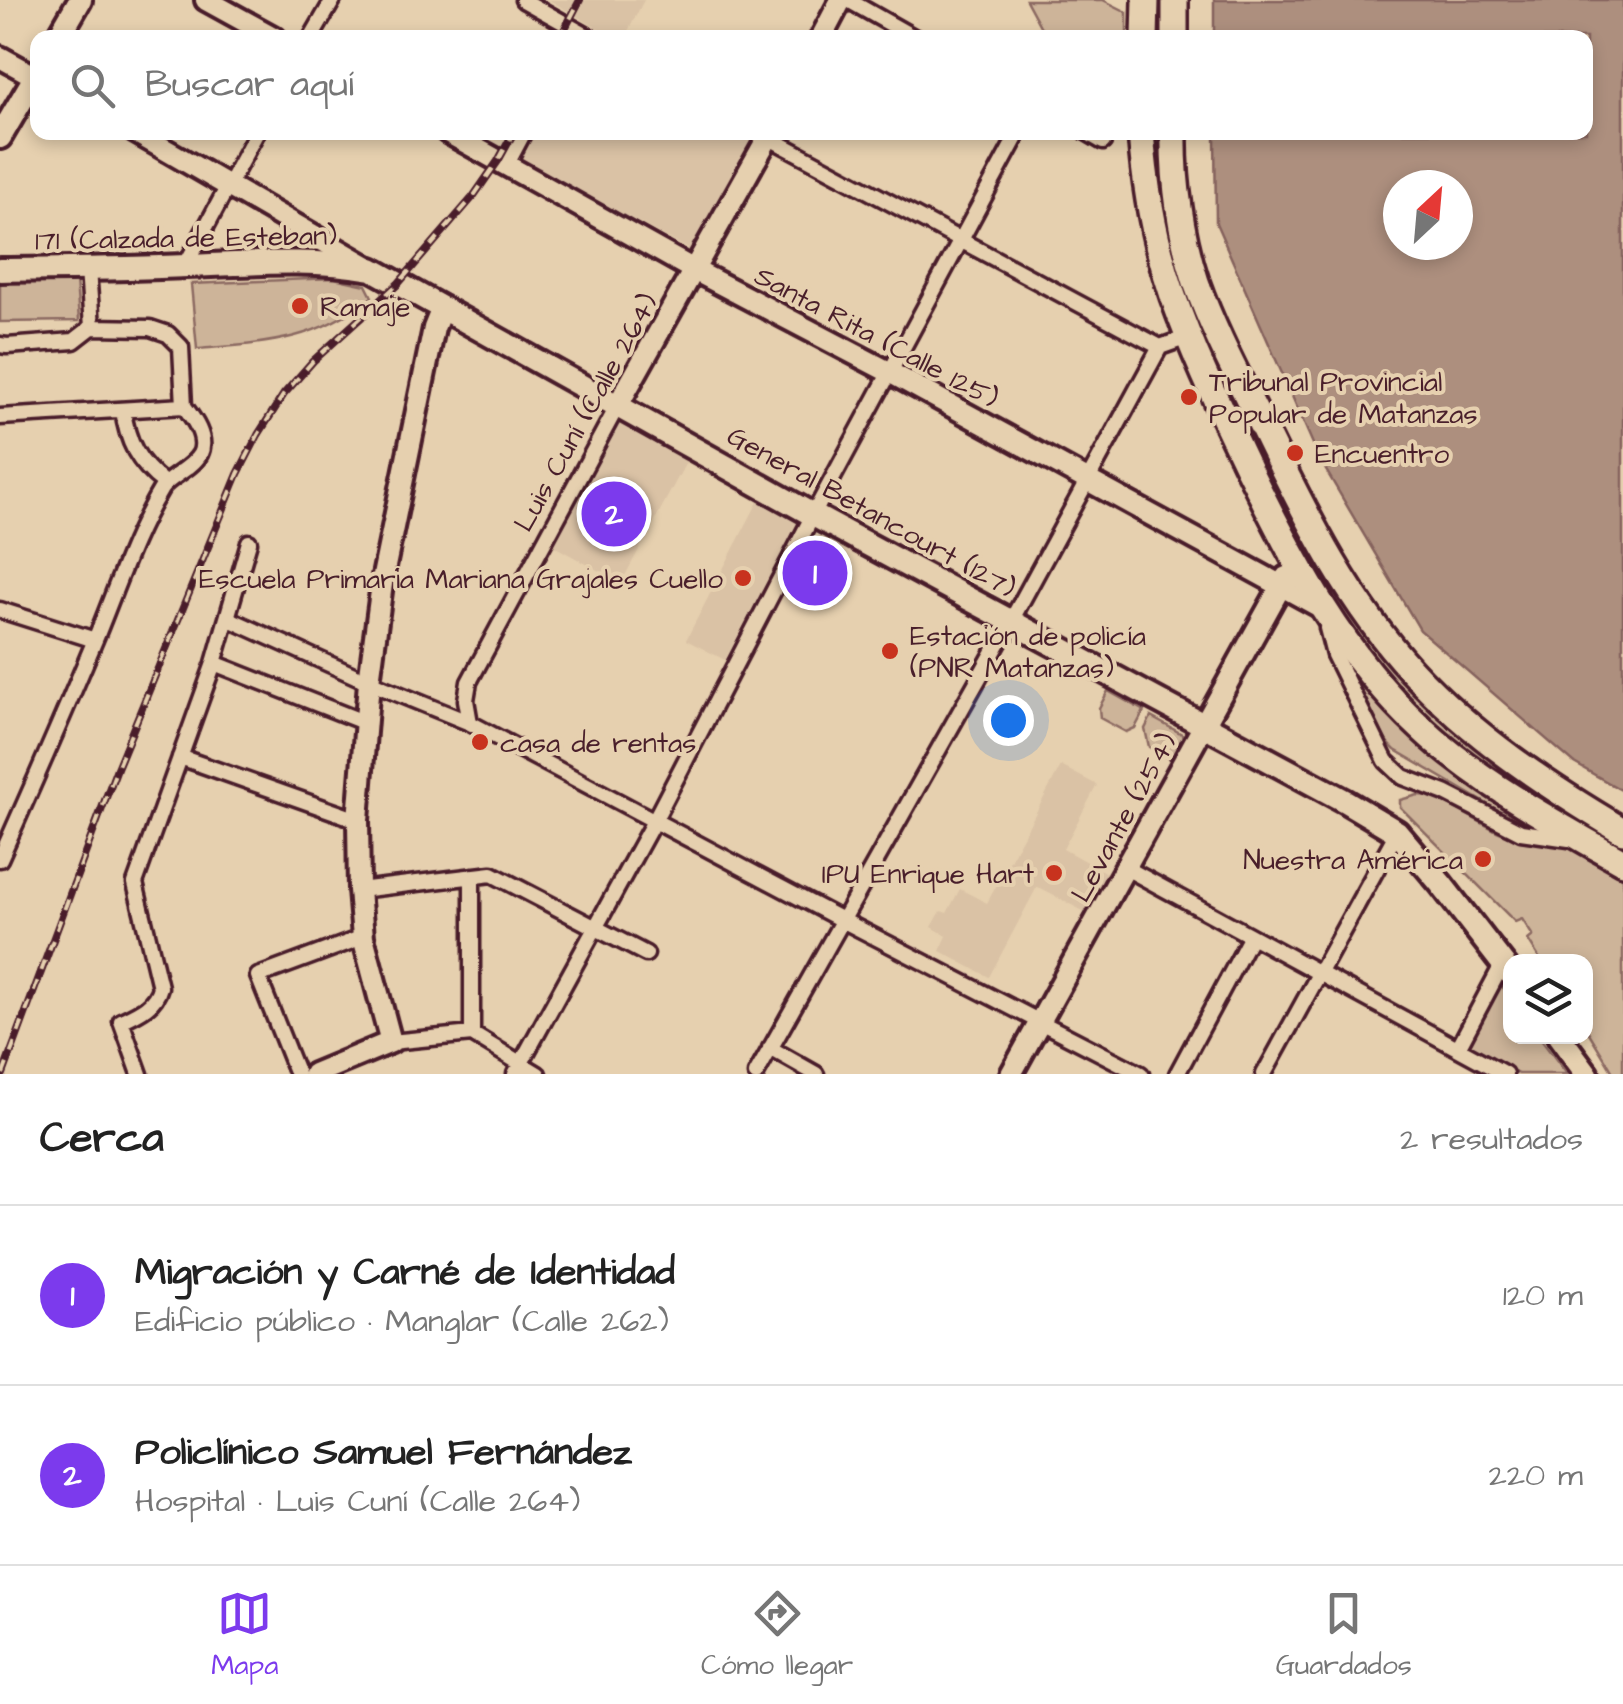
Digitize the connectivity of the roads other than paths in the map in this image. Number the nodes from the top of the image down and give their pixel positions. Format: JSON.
{"nodes":[{"id":1,"x":80,"y":0,"type":"edge"},
{"id":2,"x":206,"y":0,"type":"edge"},
{"id":3,"x":333,"y":0,"type":"edge"},
{"id":4,"x":523,"y":0,"type":"edge"},
{"id":5,"x":845,"y":0,"type":"edge"},
{"id":6,"x":1146,"y":0,"type":"edge"},
{"id":7,"x":1175,"y":0,"type":"edge"},
{"id":8,"x":63,"y":30,"type":"edge"},
{"id":9,"x":260,"y":30,"type":"edge"},
{"id":10,"x":316,"y":30,"type":"edge"},
{"id":11,"x":573,"y":30,"type":"edge"},
{"id":12,"x":826,"y":30,"type":"edge"},
{"id":13,"x":900,"y":30,"type":"edge"},
{"id":14,"x":1145,"y":30,"type":"edge"},
{"id":15,"x":1175,"y":30,"type":"edge"},
{"id":16,"x":0,"y":57,"type":"edge"},
{"id":17,"x":30,"y":72,"type":"edge"},
{"id":18,"x":30,"y":87,"type":"edge"},
{"id":19,"x":0,"y":137,"type":"edge"},
{"id":20,"x":150,"y":140,"type":"edge"},
{"id":21,"x":252,"y":140,"type":"edge"},
{"id":22,"x":461,"y":140,"type":"edge"},
{"id":23,"x":520,"y":140,"type":"edge"},
{"id":24,"x":764,"y":140,"type":"edge"},
{"id":25,"x":778,"y":140,"type":"edge"},
{"id":26,"x":1015,"y":140,"type":"edge"},
{"id":27,"x":1100,"y":140,"type":"edge"},
{"id":28,"x":1142,"y":140,"type":"edge"},
{"id":29,"x":1174,"y":140,"type":"edge"},
{"id":30,"x":1103,"y":142,"type":"dead end"},
{"id":31,"x":506,"y":166,"type":"junction"},
{"id":32,"x":228,"y":184,"type":"junction"},
{"id":33,"x":960,"y":241,"type":"junction"},
{"id":34,"x":185,"y":266,"type":"junction"},
{"id":35,"x":88,"y":268,"type":"junction"},
{"id":36,"x":372,"y":269,"type":"junction"},
{"id":37,"x":0,"y":270,"type":"edge"},
{"id":38,"x":694,"y":270,"type":"junction"},
{"id":39,"x":442,"y":308,"type":"junction"},
{"id":40,"x":92,"y":327,"type":"junction"},
{"id":41,"x":1188,"y":337,"type":"junction"},
{"id":42,"x":0,"y":344,"type":"edge"},
{"id":43,"x":1160,"y":347,"type":"junction"},
{"id":44,"x":891,"y":373,"type":"junction"},
{"id":45,"x":618,"y":405,"type":"junction"},
{"id":46,"x":184,"y":406,"type":"junction"},
{"id":47,"x":123,"y":410,"type":"junction"},
{"id":48,"x":0,"y":417,"type":"edge"},
{"id":49,"x":1086,"y":480,"type":"junction"},
{"id":50,"x":164,"y":483,"type":"junction"},
{"id":51,"x":813,"y":515,"type":"junction"},
{"id":52,"x":249,"y":542,"type":"dead end"},
{"id":53,"x":1294,"y":559,"type":"junction"},
{"id":54,"x":1282,"y":586,"type":"junction"},
{"id":55,"x":1322,"y":608,"type":"junction"},
{"id":56,"x":0,"y":610,"type":"edge"},
{"id":57,"x":227,"y":618,"type":"junction"},
{"id":58,"x":1011,"y":622,"type":"junction"},
{"id":59,"x":96,"y":640,"type":"junction"},
{"id":60,"x":214,"y":663,"type":"junction"},
{"id":61,"x":369,"y":682,"type":"junction"},
{"id":62,"x":366,"y":723,"type":"junction"},
{"id":63,"x":470,"y":723,"type":"junction"},
{"id":64,"x":1205,"y":725,"type":"junction"},
{"id":65,"x":180,"y":757,"type":"junction"},
{"id":66,"x":358,"y":820,"type":"junction"},
{"id":67,"x":654,"y":821,"type":"junction"},
{"id":68,"x":1623,"y":831,"type":"edge"},
{"id":69,"x":6,"y":832,"type":"edge"},
{"id":70,"x":1397,"y":832,"type":"junction"},
{"id":71,"x":1585,"y":841,"type":"junction"},
{"id":72,"x":0,"y":858,"type":"edge"},
{"id":73,"x":1623,"y":862,"type":"edge"},
{"id":74,"x":1126,"y":868,"type":"junction"},
{"id":75,"x":472,"y":876,"type":"junction"},
{"id":76,"x":359,"y":890,"type":"junction"},
{"id":77,"x":842,"y":920,"type":"junction"},
{"id":78,"x":595,"y":928,"type":"junction"},
{"id":79,"x":363,"y":936,"type":"junction"},
{"id":80,"x":1251,"y":936,"type":"junction"},
{"id":81,"x":646,"y":954,"type":"dead end"},
{"id":82,"x":1503,"y":963,"type":"edge"},
{"id":83,"x":1319,"y":972,"type":"junction"},
{"id":84,"x":1503,"y":975,"type":"edge"},
{"id":85,"x":1040,"y":1023,"type":"junction"},
{"id":86,"x":472,"y":1034,"type":"junction"},
{"id":87,"x":391,"y":1042,"type":"junction"},
{"id":88,"x":1565,"y":1044,"type":"edge"},
{"id":89,"x":770,"y":1048,"type":"junction"},
{"id":90,"x":1458,"y":1048,"type":"junction"},
{"id":91,"x":518,"y":1069,"type":"edge"},
{"id":92,"x":140,"y":1074,"type":"edge"},
{"id":93,"x":297,"y":1074,"type":"edge"},
{"id":94,"x":314,"y":1074,"type":"edge"},
{"id":95,"x":538,"y":1074,"type":"edge"},
{"id":96,"x":756,"y":1074,"type":"edge"},
{"id":97,"x":816,"y":1074,"type":"edge"},
{"id":98,"x":1011,"y":1074,"type":"edge"},
{"id":99,"x":1141,"y":1074,"type":"edge"},
{"id":100,"x":1177,"y":1074,"type":"edge"},
{"id":101,"x":1264,"y":1074,"type":"edge"},
{"id":102,"x":1505,"y":1074,"type":"edge"},
{"id":103,"x":1587,"y":1074,"type":"edge"}],
"edges":[{"from":1,"to":8,"type":"main road"},
{"from":2,"to":9,"type":"street"},
{"from":3,"to":10,"type":"street"},
{"from":4,"to":11,"type":"street"},
{"from":5,"to":12,"type":"street"},
{"from":5,"to":13,"type":"street"},
{"from":6,"to":14,"type":"highway"},
{"from":7,"to":15,"type":"highway"},
{"from":16,"to":17,"type":"street"},
{"from":18,"to":19,"type":"main road"},
{"from":20,"to":32,"type":"street"},
{"from":21,"to":32,"type":"street"},
{"from":22,"to":31,"type":"street","name":"Santa Rita (Calle 125)"},
{"from":23,"to":31,"type":"street"},
{"from":24,"to":38,"type":"street","name":"Luis Cuní (Calle 264)"},
{"from":25,"to":33,"type":"street"},
{"from":26,"to":33,"type":"street"},
{"from":27,"to":30,"type":"street"},
{"from":28,"to":41,"type":"highway"},
{"from":29,"to":68,"type":"highway"},
{"from":31,"to":38,"type":"street","name":"Santa Rita (Calle 125)"},
{"from":32,"to":34,"type":"street"},
{"from":32,"to":36,"type":"street"},
{"from":33,"to":43,"type":"street"},
{"from":33,"to":44,"type":"street"},
{"from":34,"to":35,"type":"main road","name":"171 (Calzada de Esteban)"},
{"from":34,"to":36,"type":"main road","name":"171 (Calzada de Esteban)"},
{"from":35,"to":37,"type":"main road","name":"171 (Calzada de Esteban)"},
{"from":35,"to":40,"type":"street"},
{"from":36,"to":39,"type":"main road","name":"General Betancourt (127)"},
{"from":38,"to":44,"type":"street","name":"Santa Rita (Calle 125)"},
{"from":38,"to":45,"type":"street","name":"Luis Cuní (Calle 264)"},
{"from":39,"to":45,"type":"main road","name":"General Betancourt (127)"},
{"from":39,"to":61,"type":"street"},
{"from":40,"to":42,"type":"street"},
{"from":40,"to":46,"type":"street"},
{"from":41,"to":43,"type":"street"},
{"from":41,"to":53,"type":"highway"},
{"from":43,"to":49,"type":"street"},
{"from":44,"to":49,"type":"street","name":"Santa Rita (Calle 125)"},
{"from":44,"to":51,"type":"street"},
{"from":45,"to":51,"type":"main road","name":"General Betancourt (127)"},
{"from":45,"to":63,"type":"street","name":"Luis Cuní (Calle 264)"},
{"from":46,"to":47,"type":"street"},
{"from":46,"to":50,"type":"street"},
{"from":47,"to":48,"type":"street"},
{"from":47,"to":50,"type":"street"},
{"from":49,"to":54,"type":"street","name":"Santa Rita (Calle 125)"},
{"from":49,"to":58,"type":"street"},
{"from":50,"to":59,"type":"street"},
{"from":51,"to":58,"type":"main road","name":"General Betancourt (127)"},
{"from":51,"to":67,"type":"street"},
{"from":52,"to":57,"type":"street"},
{"from":53,"to":54,"type":"street","name":"Levante (254)"},
{"from":53,"to":55,"type":"highway"},
{"from":54,"to":55,"type":"street","name":"Santa Rita (Calle 125)"},
{"from":54,"to":64,"type":"street","name":"Levante (254)"},
{"from":55,"to":71,"type":"highway"},
{"from":55,"to":71,"type":"street"},
{"from":56,"to":59,"type":"street"},
{"from":57,"to":60,"type":"street"},
{"from":57,"to":61,"type":"street"},
{"from":58,"to":64,"type":"main road","name":"General Betancourt (127)"},
{"from":58,"to":77,"type":"street"},
{"from":59,"to":69,"type":"street"},
{"from":60,"to":62,"type":"street"},
{"from":60,"to":65,"type":"street"},
{"from":61,"to":62,"type":"street"},
{"from":61,"to":63,"type":"street"},
{"from":62,"to":66,"type":"street"},
{"from":63,"to":67,"type":"street"},
{"from":64,"to":70,"type":"main road","name":"General Betancourt (127)"},
{"from":64,"to":74,"type":"street","name":"Levante (254)"},
{"from":65,"to":66,"type":"street"},
{"from":65,"to":92,"type":"street"},
{"from":66,"to":76,"type":"street"},
{"from":67,"to":77,"type":"street"},
{"from":67,"to":78,"type":"street"},
{"from":69,"to":72,"type":"street"},
{"from":70,"to":82,"type":"main road","name":"General Betancourt (127)"},
{"from":70,"to":83,"type":"street"},
{"from":71,"to":73,"type":"highway"},
{"from":74,"to":80,"type":"street"},
{"from":74,"to":85,"type":"street","name":"Levante (254)"},
{"from":75,"to":76,"type":"street"},
{"from":75,"to":78,"type":"street"},
{"from":75,"to":86,"type":"street"},
{"from":76,"to":79,"type":"street"},
{"from":77,"to":85,"type":"street"},
{"from":77,"to":89,"type":"street"},
{"from":78,"to":81,"type":"street"},
{"from":78,"to":91,"type":"street"},
{"from":79,"to":87,"type":"street"},
{"from":79,"to":93,"type":"street"},
{"from":80,"to":83,"type":"street"},
{"from":80,"to":100,"type":"street"},
{"from":83,"to":90,"type":"street"},
{"from":83,"to":101,"type":"street"},
{"from":84,"to":90,"type":"street"},
{"from":85,"to":98,"type":"street","name":"Levante (254)"},
{"from":85,"to":99,"type":"street"},
{"from":86,"to":87,"type":"street"},
{"from":86,"to":91,"type":"street"},
{"from":87,"to":94,"type":"street"},
{"from":88,"to":103,"type":"main road"},
{"from":89,"to":96,"type":"street"},
{"from":89,"to":97,"type":"street"},
{"from":90,"to":102,"type":"street"},
{"from":91,"to":95,"type":"street"}]}
